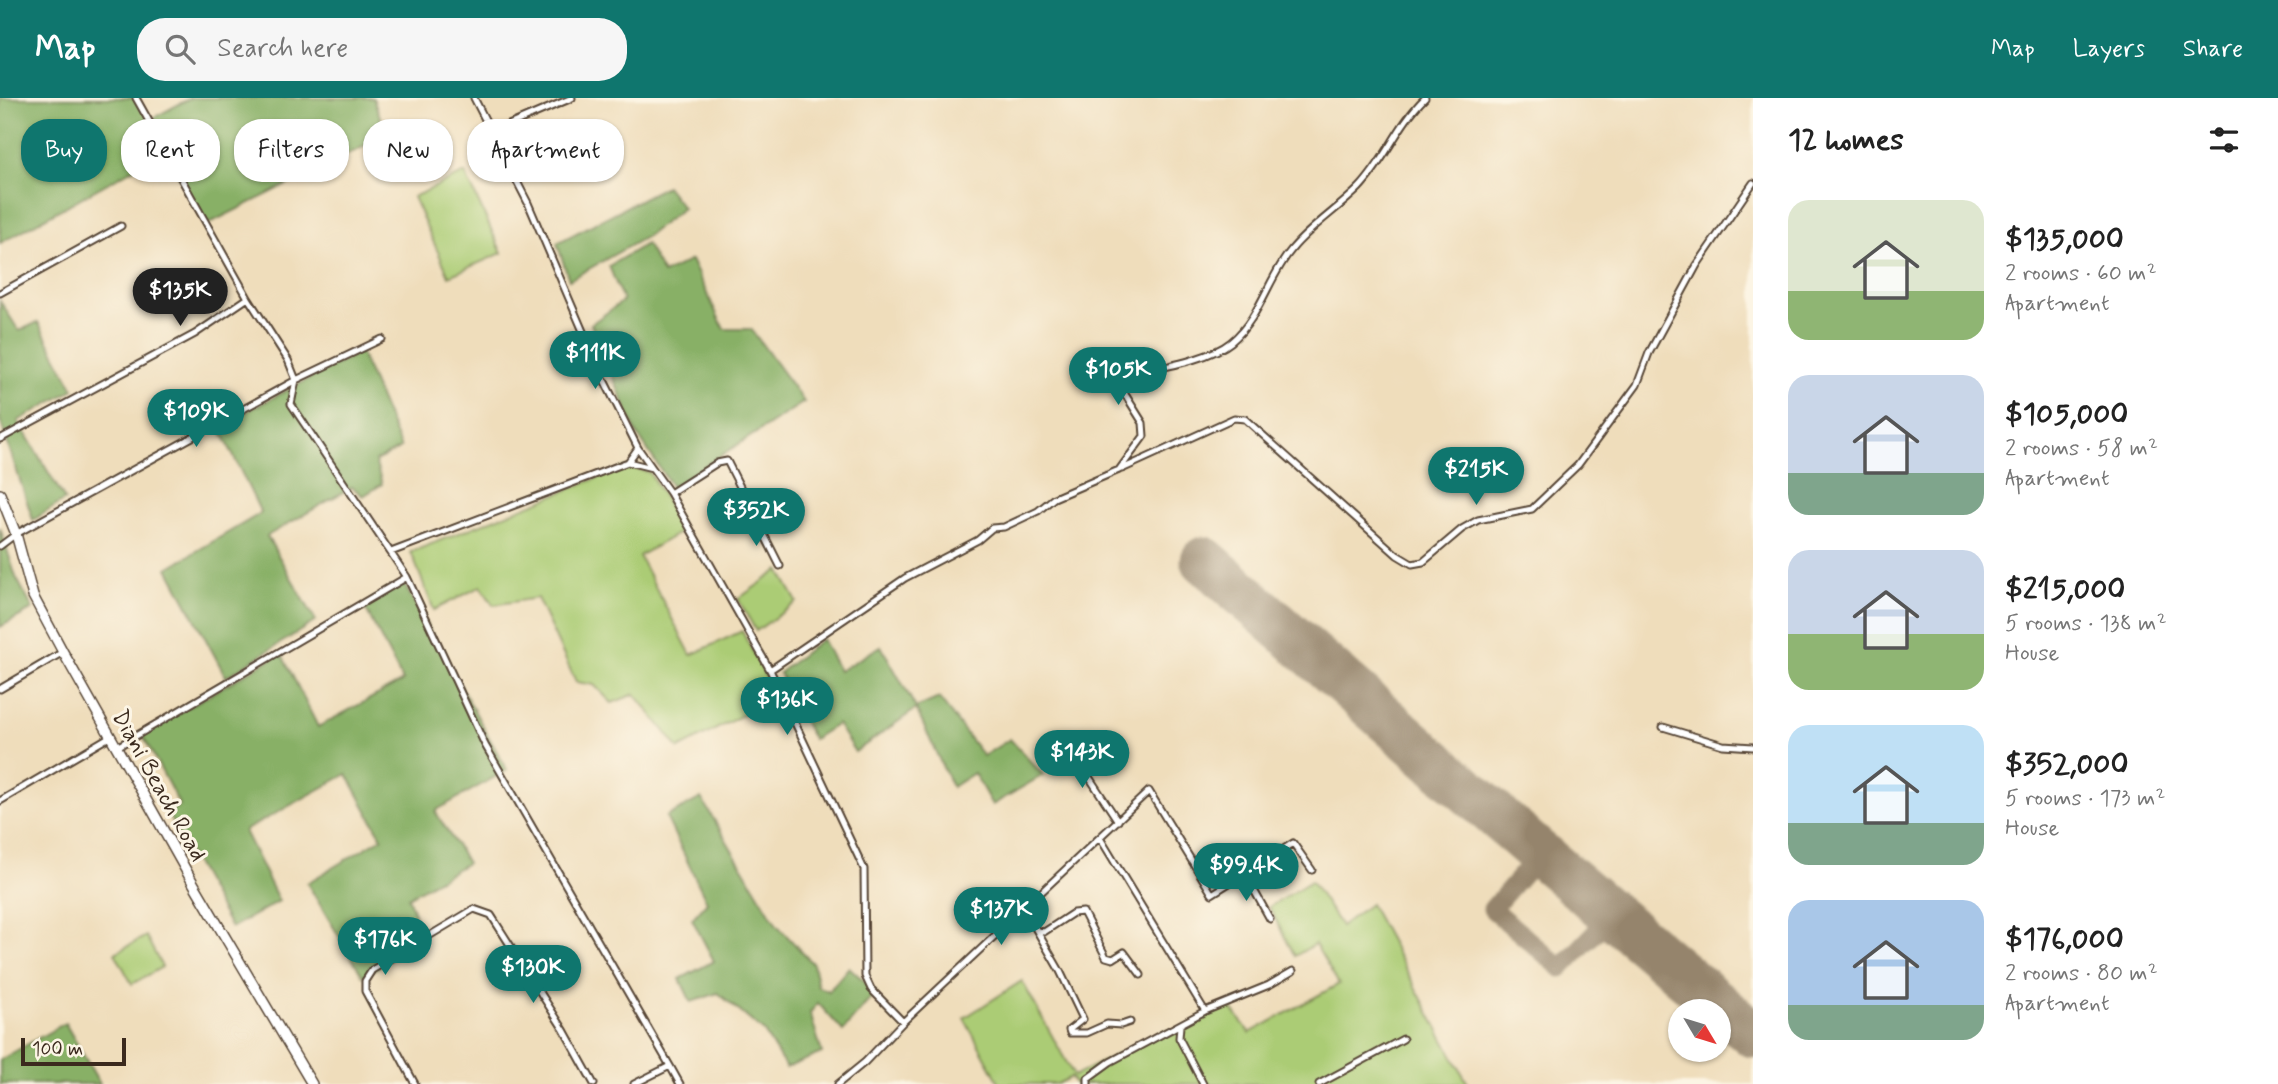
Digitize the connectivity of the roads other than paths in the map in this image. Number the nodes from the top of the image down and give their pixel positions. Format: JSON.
{"nodes":[{"id":1,"x":136,"y":98,"type":"edge"},
{"id":2,"x":474,"y":98,"type":"edge"},
{"id":3,"x":572,"y":98,"type":"edge"},
{"id":4,"x":1425,"y":98,"type":"edge"},
{"id":5,"x":485,"y":119,"type":"edge"},
{"id":6,"x":523,"y":119,"type":"edge"},
{"id":7,"x":517,"y":182,"type":"edge"},
{"id":8,"x":1753,"y":183,"type":"edge"},
{"id":9,"x":121,"y":226,"type":"dead end"},
{"id":10,"x":0,"y":293,"type":"edge"},
{"id":11,"x":248,"y":298,"type":"junction"},
{"id":12,"x":383,"y":339,"type":"dead end"},
{"id":13,"x":296,"y":380,"type":"junction"},
{"id":14,"x":0,"y":439,"type":"edge"},
{"id":15,"x":638,"y":448,"type":"junction"},
{"id":16,"x":628,"y":462,"type":"junction"},
{"id":17,"x":652,"y":468,"type":"junction"},
{"id":18,"x":1119,"y":470,"type":"junction"},
{"id":19,"x":670,"y":493,"type":"junction"},
{"id":20,"x":0,"y":494,"type":"edge"},
{"id":21,"x":16,"y":534,"type":"junction"},
{"id":22,"x":0,"y":546,"type":"edge"},
{"id":23,"x":391,"y":552,"type":"junction"},
{"id":24,"x":780,"y":566,"type":"dead end"},
{"id":25,"x":407,"y":577,"type":"junction"},
{"id":26,"x":63,"y":652,"type":"junction"},
{"id":27,"x":770,"y":670,"type":"junction"},
{"id":28,"x":0,"y":689,"type":"edge"},
{"id":29,"x":1663,"y":727,"type":"dead end"},
{"id":30,"x":111,"y":736,"type":"junction"},
{"id":31,"x":1079,"y":743,"type":"dead end"},
{"id":32,"x":117,"y":747,"type":"junction"},
{"id":33,"x":1753,"y":747,"type":"edge"},
{"id":34,"x":0,"y":801,"type":"edge"},
{"id":35,"x":1118,"y":821,"type":"junction"},
{"id":36,"x":1100,"y":838,"type":"junction"},
{"id":37,"x":1311,"y":870,"type":"dead end"},
{"id":38,"x":1245,"y":874,"type":"junction"},
{"id":39,"x":1023,"y":907,"type":"junction"},
{"id":40,"x":1270,"y":919,"type":"dead end"},
{"id":41,"x":1035,"y":929,"type":"junction"},
{"id":42,"x":1293,"y":971,"type":"dead end"},
{"id":43,"x":1141,"y":975,"type":"dead end"},
{"id":44,"x":1205,"y":1011,"type":"junction"},
{"id":45,"x":903,"y":1022,"type":"junction"},
{"id":46,"x":1130,"y":1022,"type":"dead end"},
{"id":47,"x":1180,"y":1027,"type":"junction"},
{"id":48,"x":1403,"y":1039,"type":"dead end"},
{"id":49,"x":670,"y":1066,"type":"junction"},
{"id":50,"x":312,"y":1084,"type":"edge"},
{"id":51,"x":415,"y":1084,"type":"edge"},
{"id":52,"x":594,"y":1084,"type":"edge"},
{"id":53,"x":634,"y":1084,"type":"edge"},
{"id":54,"x":680,"y":1084,"type":"edge"},
{"id":55,"x":838,"y":1084,"type":"edge"},
{"id":56,"x":1088,"y":1084,"type":"edge"},
{"id":57,"x":1203,"y":1084,"type":"edge"},
{"id":58,"x":1319,"y":1084,"type":"edge"}],
"edges":[{"from":1,"to":11,"type":"street"},
{"from":2,"to":5,"type":"street"},
{"from":3,"to":6,"type":"street"},
{"from":4,"to":18,"type":"street"},
{"from":7,"to":15,"type":"street"},
{"from":8,"to":18,"type":"street"},
{"from":9,"to":10,"type":"street"},
{"from":11,"to":13,"type":"street"},
{"from":11,"to":14,"type":"street"},
{"from":12,"to":13,"type":"street"},
{"from":13,"to":21,"type":"street"},
{"from":13,"to":23,"type":"street"},
{"from":15,"to":16,"type":"street"},
{"from":15,"to":17,"type":"street"},
{"from":16,"to":17,"type":"street"},
{"from":16,"to":23,"type":"street"},
{"from":17,"to":19,"type":"street"},
{"from":18,"to":27,"type":"street"},
{"from":19,"to":24,"type":"street"},
{"from":19,"to":27,"type":"street"},
{"from":20,"to":21,"type":"main road","name":"Diani Beach Road"},
{"from":21,"to":22,"type":"street"},
{"from":21,"to":26,"type":"main road","name":"Diani Beach Road"},
{"from":23,"to":25,"type":"street"},
{"from":25,"to":32,"type":"street"},
{"from":25,"to":49,"type":"street"},
{"from":26,"to":28,"type":"street"},
{"from":26,"to":30,"type":"main road","name":"Diani Beach Road"},
{"from":27,"to":45,"type":"street"},
{"from":29,"to":33,"type":"street"},
{"from":30,"to":32,"type":"main road","name":"Diani Beach Road"},
{"from":30,"to":34,"type":"street"},
{"from":31,"to":35,"type":"street"},
{"from":32,"to":50,"type":"main road","name":"Diani Beach Road"},
{"from":35,"to":36,"type":"street"},
{"from":35,"to":38,"type":"street"},
{"from":36,"to":39,"type":"street"},
{"from":36,"to":44,"type":"street"},
{"from":37,"to":38,"type":"street"},
{"from":38,"to":40,"type":"street"},
{"from":39,"to":41,"type":"street"},
{"from":39,"to":45,"type":"street"},
{"from":41,"to":43,"type":"street"},
{"from":41,"to":46,"type":"street"},
{"from":42,"to":44,"type":"street"},
{"from":44,"to":47,"type":"street"},
{"from":45,"to":55,"type":"street"},
{"from":47,"to":56,"type":"street"},
{"from":47,"to":57,"type":"street"},
{"from":48,"to":58,"type":"street"},
{"from":49,"to":53,"type":"street"},
{"from":49,"to":54,"type":"street"},
{"from":51,"to":52,"type":"street"}]}
